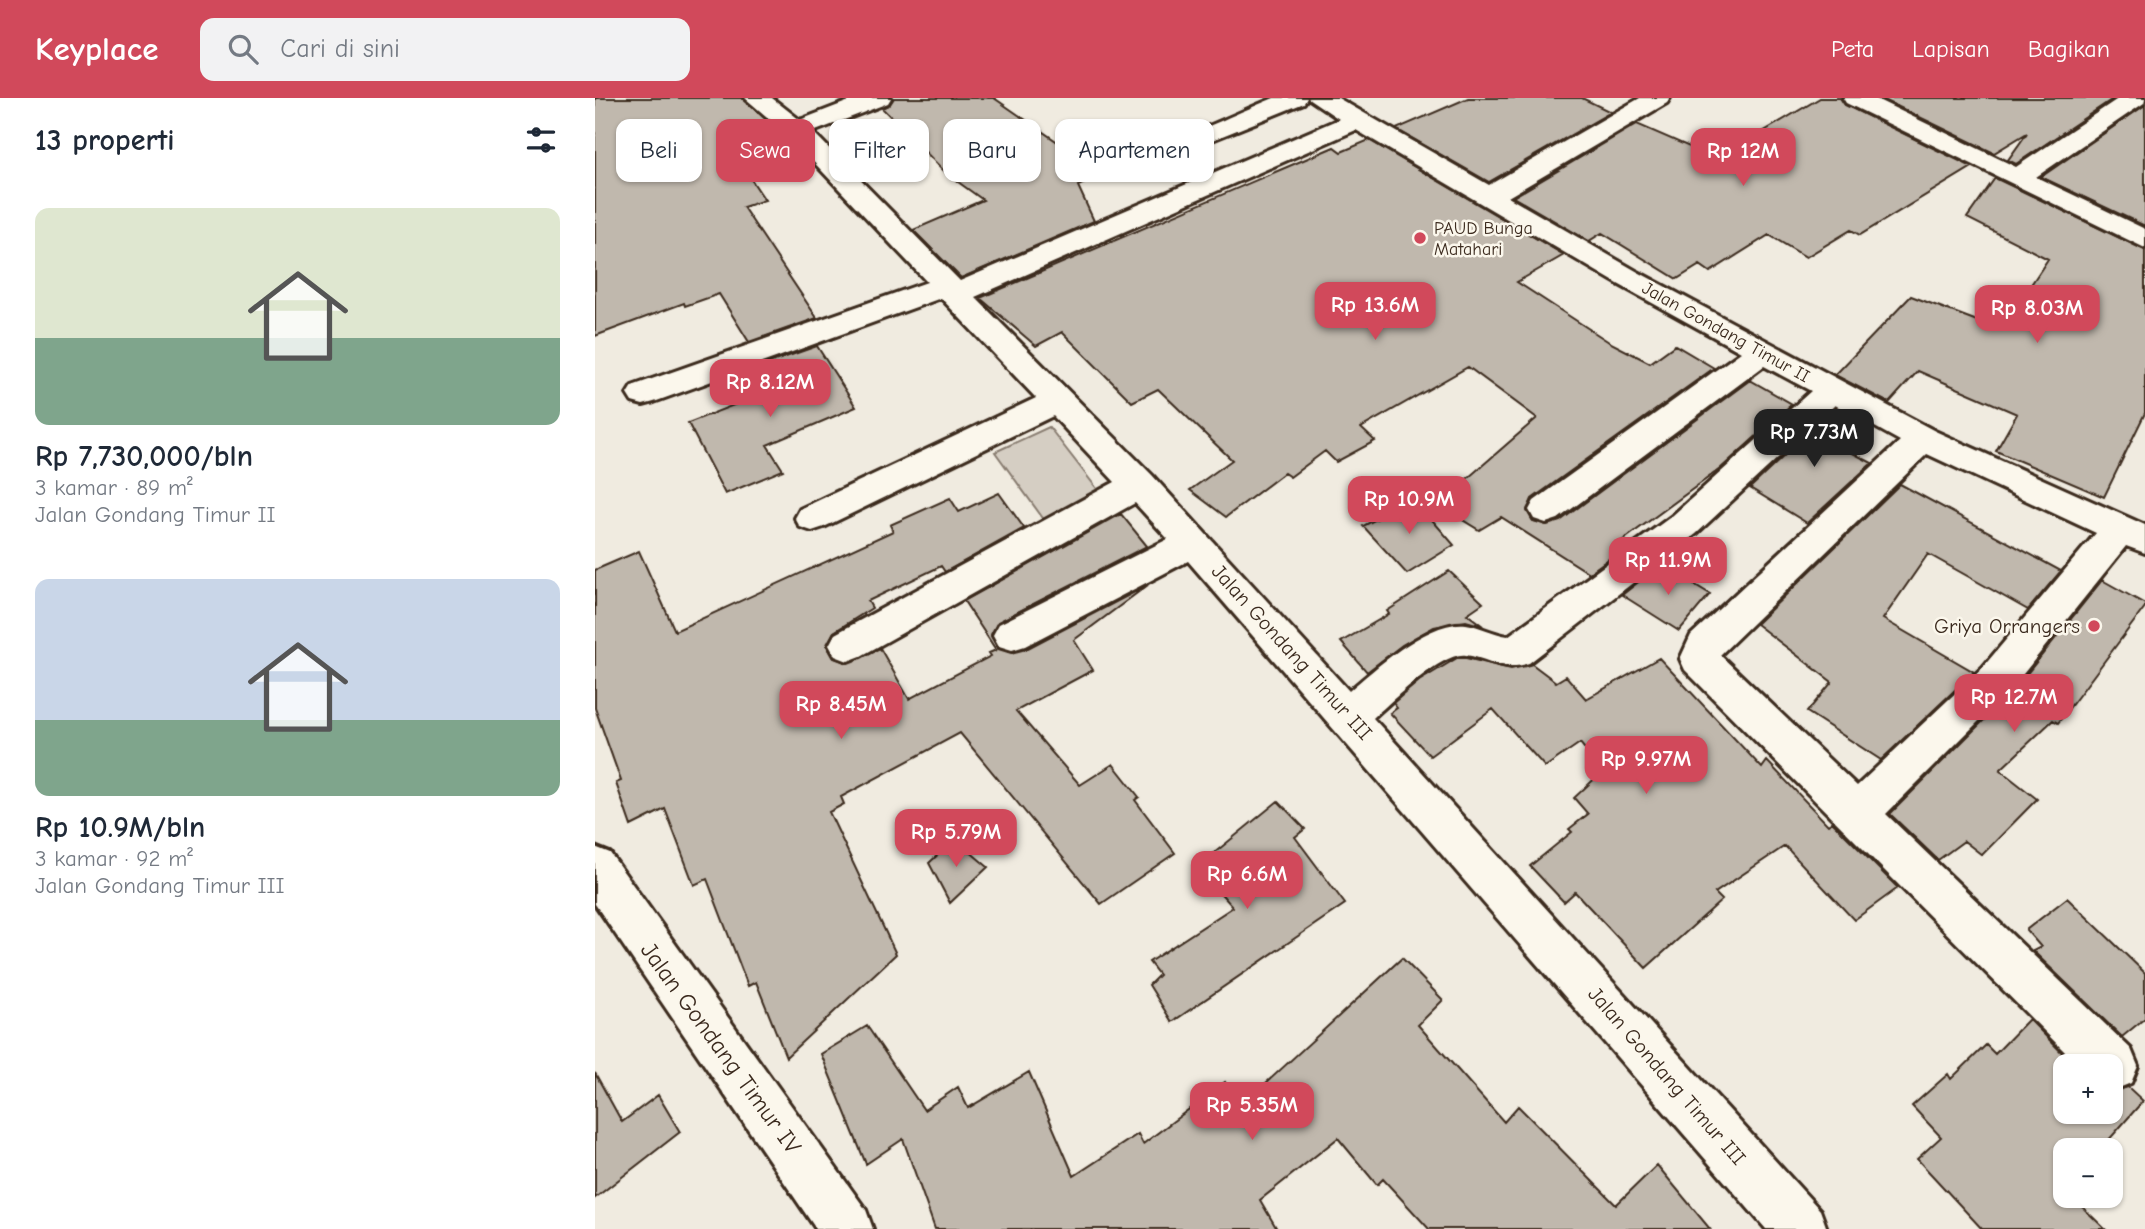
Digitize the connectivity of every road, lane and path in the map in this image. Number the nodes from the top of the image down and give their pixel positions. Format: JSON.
{"nodes":[{"id":1,"x":757,"y":98,"type":"edge"},
{"id":2,"x":879,"y":98,"type":"edge"},
{"id":3,"x":1295,"y":98,"type":"edge"},
{"id":4,"x":1320,"y":98,"type":"edge"},
{"id":5,"x":1658,"y":98,"type":"edge"},
{"id":6,"x":1855,"y":98,"type":"edge"},
{"id":7,"x":2135,"y":98,"type":"edge"},
{"id":8,"x":783,"y":119,"type":"edge"},
{"id":9,"x":1358,"y":120,"type":"junction"},
{"id":10,"x":815,"y":123,"type":"edge"},
{"id":11,"x":1214,"y":132,"type":"edge"},
{"id":12,"x":815,"y":149,"type":"edge"},
{"id":13,"x":2017,"y":178,"type":"junction"},
{"id":14,"x":1490,"y":196,"type":"junction"},
{"id":15,"x":2145,"y":240,"type":"edge"},
{"id":16,"x":952,"y":290,"type":"junction"},
{"id":17,"x":1762,"y":352,"type":"junction"},
{"id":18,"x":1832,"y":390,"type":"junction"},
{"id":19,"x":643,"y":394,"type":"dead end"},
{"id":20,"x":1059,"y":400,"type":"junction"},
{"id":21,"x":1923,"y":439,"type":"junction"},
{"id":22,"x":1140,"y":484,"type":"junction"},
{"id":23,"x":1546,"y":510,"type":"dead end"},
{"id":24,"x":812,"y":518,"type":"dead end"},
{"id":25,"x":2133,"y":535,"type":"edge"},
{"id":26,"x":1193,"y":541,"type":"junction"},
{"id":27,"x":1012,"y":635,"type":"dead end"},
{"id":28,"x":848,"y":645,"type":"dead end"},
{"id":29,"x":1349,"y":715,"type":"junction"},
{"id":30,"x":1859,"y":813,"type":"junction"},
{"id":31,"x":601,"y":890,"type":"edge"},
{"id":32,"x":2102,"y":1054,"type":"edge"},
{"id":33,"x":847,"y":1229,"type":"edge"},
{"id":34,"x":1801,"y":1229,"type":"edge"}],
"edges":[{"from":1,"to":8,"type":"street","name":"Jalan Gondang Timur III"},
{"from":2,"to":10,"type":"street"},
{"from":3,"to":11,"type":"street"},
{"from":4,"to":9,"type":"street","name":"Jalan Gondang Timur II"},
{"from":5,"to":14,"type":"street"},
{"from":6,"to":13,"type":"street"},
{"from":7,"to":13,"type":"street"},
{"from":9,"to":14,"type":"street","name":"Jalan Gondang Timur II"},
{"from":9,"to":16,"type":"street"},
{"from":12,"to":16,"type":"street","name":"Jalan Gondang Timur III"},
{"from":13,"to":15,"type":"street"},
{"from":14,"to":17,"type":"street","name":"Jalan Gondang Timur II"},
{"from":16,"to":19,"type":"street"},
{"from":16,"to":20,"type":"street","name":"Jalan Gondang Timur III"},
{"from":17,"to":18,"type":"street","name":"Jalan Gondang Timur II"},
{"from":17,"to":23,"type":"street"},
{"from":18,"to":21,"type":"street","name":"Jalan Gondang Timur II"},
{"from":18,"to":29,"type":"street"},
{"from":20,"to":22,"type":"street","name":"Jalan Gondang Timur III"},
{"from":20,"to":24,"type":"street"},
{"from":21,"to":25,"type":"street","name":"Jalan Gondang Timur II"},
{"from":21,"to":30,"type":"street"},
{"from":22,"to":26,"type":"street","name":"Jalan Gondang Timur III"},
{"from":22,"to":28,"type":"street"},
{"from":25,"to":30,"type":"street"},
{"from":26,"to":27,"type":"street"},
{"from":26,"to":29,"type":"street","name":"Jalan Gondang Timur III"},
{"from":29,"to":34,"type":"street","name":"Jalan Gondang Timur III"},
{"from":30,"to":32,"type":"street"},
{"from":31,"to":33,"type":"street","name":"Jalan Gondang Timur IV"}]}
